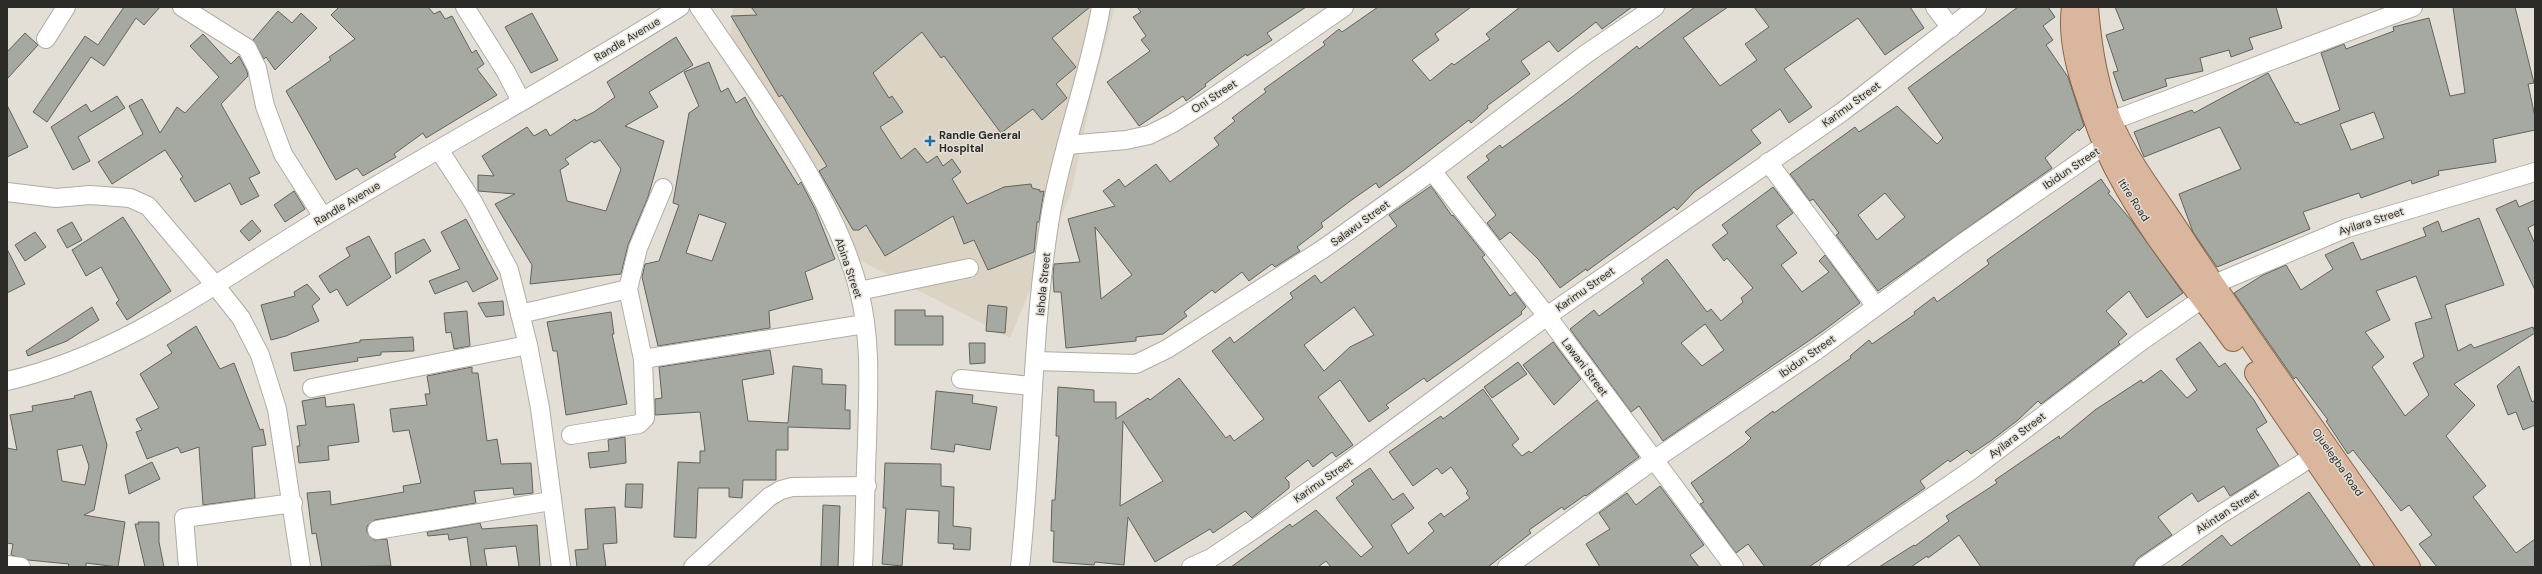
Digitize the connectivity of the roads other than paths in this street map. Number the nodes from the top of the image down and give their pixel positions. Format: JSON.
{"nodes":[{"id":1,"x":66,"y":7,"type":"edge"},
{"id":2,"x":182,"y":7,"type":"edge"},
{"id":3,"x":680,"y":7,"type":"edge"},
{"id":4,"x":698,"y":7,"type":"edge"},
{"id":5,"x":1101,"y":7,"type":"edge"},
{"id":6,"x":1344,"y":7,"type":"edge"},
{"id":7,"x":1655,"y":7,"type":"edge"},
{"id":8,"x":1935,"y":7,"type":"edge"},
{"id":9,"x":1977,"y":7,"type":"edge"},
{"id":10,"x":2073,"y":7,"type":"edge"},
{"id":11,"x":2086,"y":7,"type":"edge"},
{"id":12,"x":2413,"y":7,"type":"edge"},
{"id":13,"x":474,"y":10,"type":"edge"},
{"id":14,"x":1951,"y":28,"type":"junction"},
{"id":15,"x":46,"y":39,"type":"dead end"},
{"id":16,"x":521,"y":101,"type":"junction"},
{"id":17,"x":2111,"y":121,"type":"junction"},
{"id":18,"x":2106,"y":144,"type":"junction"},
{"id":19,"x":1067,"y":145,"type":"junction"},
{"id":20,"x":439,"y":150,"type":"junction"},
{"id":21,"x":1768,"y":162,"type":"junction"},
{"id":22,"x":1432,"y":171,"type":"junction"},
{"id":23,"x":2535,"y":172,"type":"edge"},
{"id":24,"x":663,"y":188,"type":"dead end"},
{"id":25,"x":7,"y":192,"type":"edge"},
{"id":26,"x":323,"y":217,"type":"junction"},
{"id":27,"x":968,"y":268,"type":"dead end"},
{"id":28,"x":216,"y":285,"type":"junction"},
{"id":29,"x":628,"y":289,"type":"junction"},
{"id":30,"x":859,"y":291,"type":"junction"},
{"id":31,"x":2207,"y":292,"type":"junction"},
{"id":32,"x":1875,"y":306,"type":"junction"},
{"id":33,"x":520,"y":314,"type":"junction"},
{"id":34,"x":1547,"y":316,"type":"junction"},
{"id":35,"x":865,"y":324,"type":"junction"},
{"id":36,"x":528,"y":345,"type":"junction"},
{"id":37,"x":642,"y":359,"type":"junction"},
{"id":38,"x":1036,"y":361,"type":"junction"},
{"id":39,"x":2258,"y":363,"type":"junction"},
{"id":40,"x":961,"y":379,"type":"dead end"},
{"id":41,"x":7,"y":381,"type":"edge"},
{"id":42,"x":1032,"y":386,"type":"junction"},
{"id":43,"x":312,"y":388,"type":"dead end"},
{"id":44,"x":571,"y":435,"type":"dead end"},
{"id":45,"x":2312,"y":457,"type":"junction"},
{"id":46,"x":1655,"y":459,"type":"junction"},
{"id":47,"x":867,"y":486,"type":"junction"},
{"id":48,"x":551,"y":501,"type":"junction"},
{"id":49,"x":292,"y":503,"type":"junction"},
{"id":50,"x":377,"y":530,"type":"dead end"},
{"id":51,"x":7,"y":565,"type":"edge"},
{"id":52,"x":21,"y":567,"type":"edge"},
{"id":53,"x":188,"y":567,"type":"edge"},
{"id":54,"x":301,"y":567,"type":"edge"},
{"id":55,"x":561,"y":567,"type":"edge"},
{"id":56,"x":693,"y":567,"type":"edge"},
{"id":57,"x":863,"y":567,"type":"edge"},
{"id":58,"x":1020,"y":567,"type":"edge"},
{"id":59,"x":1191,"y":567,"type":"edge"},
{"id":60,"x":1507,"y":567,"type":"edge"},
{"id":61,"x":1734,"y":567,"type":"edge"},
{"id":62,"x":1829,"y":567,"type":"edge"},
{"id":63,"x":2144,"y":567,"type":"edge"},
{"id":64,"x":2389,"y":567,"type":"edge"},
{"id":65,"x":2409,"y":567,"type":"edge"}],
"edges":[{"from":1,"to":15,"type":"street"},
{"from":2,"to":26,"type":"street"},
{"from":3,"to":16,"type":"street","name":"Randle Avenue"},
{"from":4,"to":30,"type":"street","name":"Abina Street"},
{"from":5,"to":19,"type":"street","name":"Ishola Street"},
{"from":6,"to":19,"type":"street","name":"Oni Street"},
{"from":7,"to":22,"type":"street","name":"Salawu Street"},
{"from":8,"to":14,"type":"street"},
{"from":9,"to":14,"type":"street","name":"Karimu Street"},
{"from":10,"to":18,"type":"main road","name":"Itire Road"},
{"from":11,"to":17,"type":"main road","name":"Itire Road"},
{"from":12,"to":17,"type":"street"},
{"from":13,"to":16,"type":"street"},
{"from":14,"to":21,"type":"street","name":"Karimu Street"},
{"from":16,"to":20,"type":"street","name":"Randle Avenue"},
{"from":17,"to":31,"type":"main road","name":"Itire Road"},
{"from":18,"to":31,"type":"main road","name":"Itire Road"},
{"from":18,"to":32,"type":"street","name":"Ibidun Street"},
{"from":19,"to":38,"type":"street","name":"Ishola Street"},
{"from":20,"to":26,"type":"street","name":"Randle Avenue"},
{"from":20,"to":33,"type":"street"},
{"from":21,"to":32,"type":"street"},
{"from":21,"to":34,"type":"street","name":"Karimu Street"},
{"from":22,"to":34,"type":"street","name":"Lawani Street"},
{"from":22,"to":38,"type":"street","name":"Salawu Street"},
{"from":23,"to":31,"type":"street","name":"Ayilara Street"},
{"from":24,"to":29,"type":"street"},
{"from":25,"to":28,"type":"street"},
{"from":26,"to":28,"type":"street","name":"Randle Avenue"},
{"from":27,"to":30,"type":"street"},
{"from":28,"to":41,"type":"street","name":"Randle Avenue"},
{"from":28,"to":49,"type":"street"},
{"from":29,"to":33,"type":"street"},
{"from":29,"to":37,"type":"street"},
{"from":30,"to":35,"type":"street","name":"Abina Street"},
{"from":31,"to":39,"type":"main road","name":"Itire Road"},
{"from":31,"to":62,"type":"street","name":"Ayilara Street"},
{"from":32,"to":46,"type":"street","name":"Ibidun Street"},
{"from":33,"to":36,"type":"street"},
{"from":34,"to":46,"type":"street","name":"Lawani Street"},
{"from":34,"to":59,"type":"street","name":"Karimu Street"},
{"from":35,"to":37,"type":"street"},
{"from":35,"to":47,"type":"street","name":"Abina Street"},
{"from":36,"to":43,"type":"street"},
{"from":36,"to":48,"type":"street"},
{"from":37,"to":44,"type":"street"},
{"from":38,"to":42,"type":"street","name":"Ishola Street"},
{"from":39,"to":45,"type":"main road","name":"Ojuelegba Road"},
{"from":39,"to":65,"type":"main road","name":"Ojuelegba Road"},
{"from":40,"to":42,"type":"street"},
{"from":42,"to":58,"type":"street","name":"Ishola Street"},
{"from":45,"to":63,"type":"street","name":"Akintan Street"},
{"from":45,"to":64,"type":"main road","name":"Ojuelegba Road"},
{"from":46,"to":60,"type":"street","name":"Ibidun Street"},
{"from":46,"to":61,"type":"street","name":"Lawani Street"},
{"from":47,"to":56,"type":"street"},
{"from":47,"to":57,"type":"street","name":"Abina Street"},
{"from":48,"to":50,"type":"street"},
{"from":48,"to":55,"type":"street"},
{"from":49,"to":53,"type":"street"},
{"from":49,"to":54,"type":"street"},
{"from":51,"to":52,"type":"street"}]}
